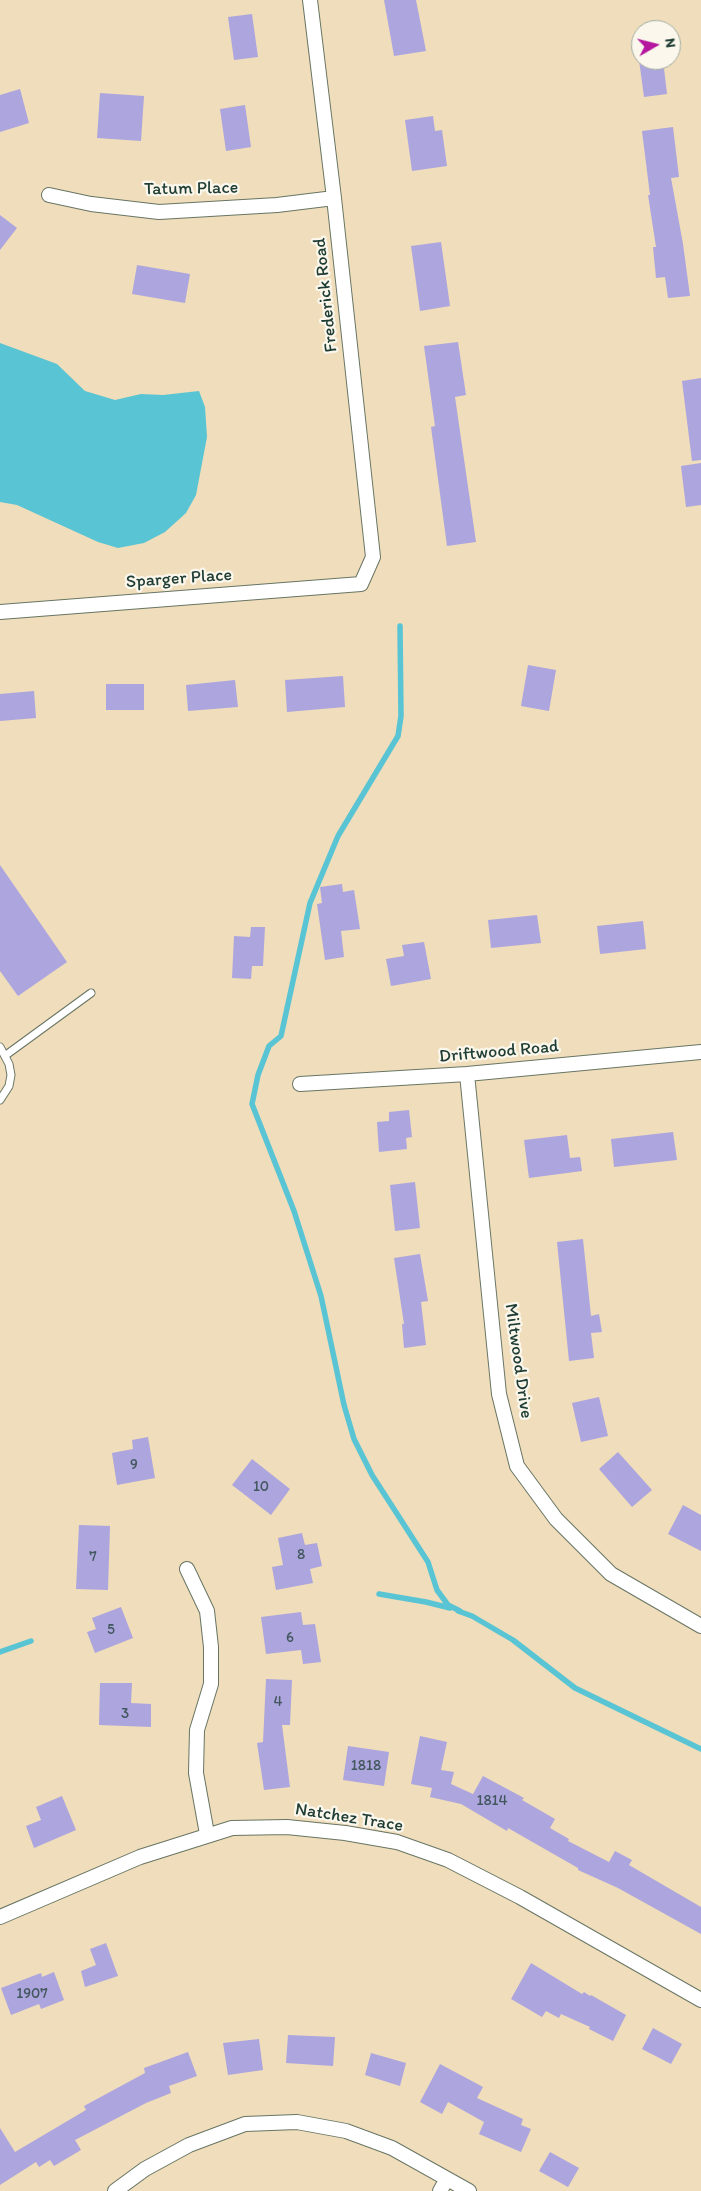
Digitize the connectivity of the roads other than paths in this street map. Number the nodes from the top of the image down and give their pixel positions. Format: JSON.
{"nodes":[{"id":1,"x":310,"y":0,"type":"edge"},
{"id":2,"x":49,"y":195,"type":"dead end"},
{"id":3,"x":334,"y":198,"type":"junction"},
{"id":4,"x":361,"y":584,"type":"joint"},
{"id":5,"x":0,"y":612,"type":"edge"},
{"id":6,"x":91,"y":992,"type":"dead end"},
{"id":7,"x":0,"y":1047,"type":"edge"},
{"id":8,"x":701,"y":1052,"type":"edge"},
{"id":9,"x":6,"y":1055,"type":"junction"},
{"id":10,"x":467,"y":1074,"type":"junction"},
{"id":11,"x":300,"y":1084,"type":"dead end"},
{"id":12,"x":0,"y":1100,"type":"edge"},
{"id":13,"x":187,"y":1570,"type":"dead end"},
{"id":14,"x":701,"y":1626,"type":"edge"},
{"id":15,"x":207,"y":1834,"type":"junction"},
{"id":16,"x":0,"y":1917,"type":"edge"},
{"id":17,"x":701,"y":2000,"type":"edge"},
{"id":18,"x":447,"y":2178,"type":"junction"},
{"id":19,"x":115,"y":2191,"type":"edge"},
{"id":20,"x":440,"y":2191,"type":"edge"},
{"id":21,"x":469,"y":2191,"type":"edge"}],
"edges":[{"from":1,"to":3,"type":"street","name":"Frederick Road"},
{"from":2,"to":3,"type":"street","name":"Tatum Place"},
{"from":3,"to":4,"type":"street","name":"Frederick Road"},
{"from":4,"to":5,"type":"street","name":"Sparger Place"},
{"from":6,"to":9,"type":"lane"},
{"from":7,"to":9,"type":"lane"},
{"from":8,"to":10,"type":"street","name":"Driftwood Road"},
{"from":9,"to":12,"type":"lane"},
{"from":10,"to":11,"type":"street","name":"Driftwood Road"},
{"from":10,"to":14,"type":"street","name":"Miltwood Drive"},
{"from":13,"to":15,"type":"street"},
{"from":15,"to":16,"type":"street","name":"Natchez Trace"},
{"from":15,"to":17,"type":"street","name":"Natchez Trace"},
{"from":18,"to":19,"type":"street"},
{"from":18,"to":20,"type":"street"},
{"from":18,"to":21,"type":"street"}]}
